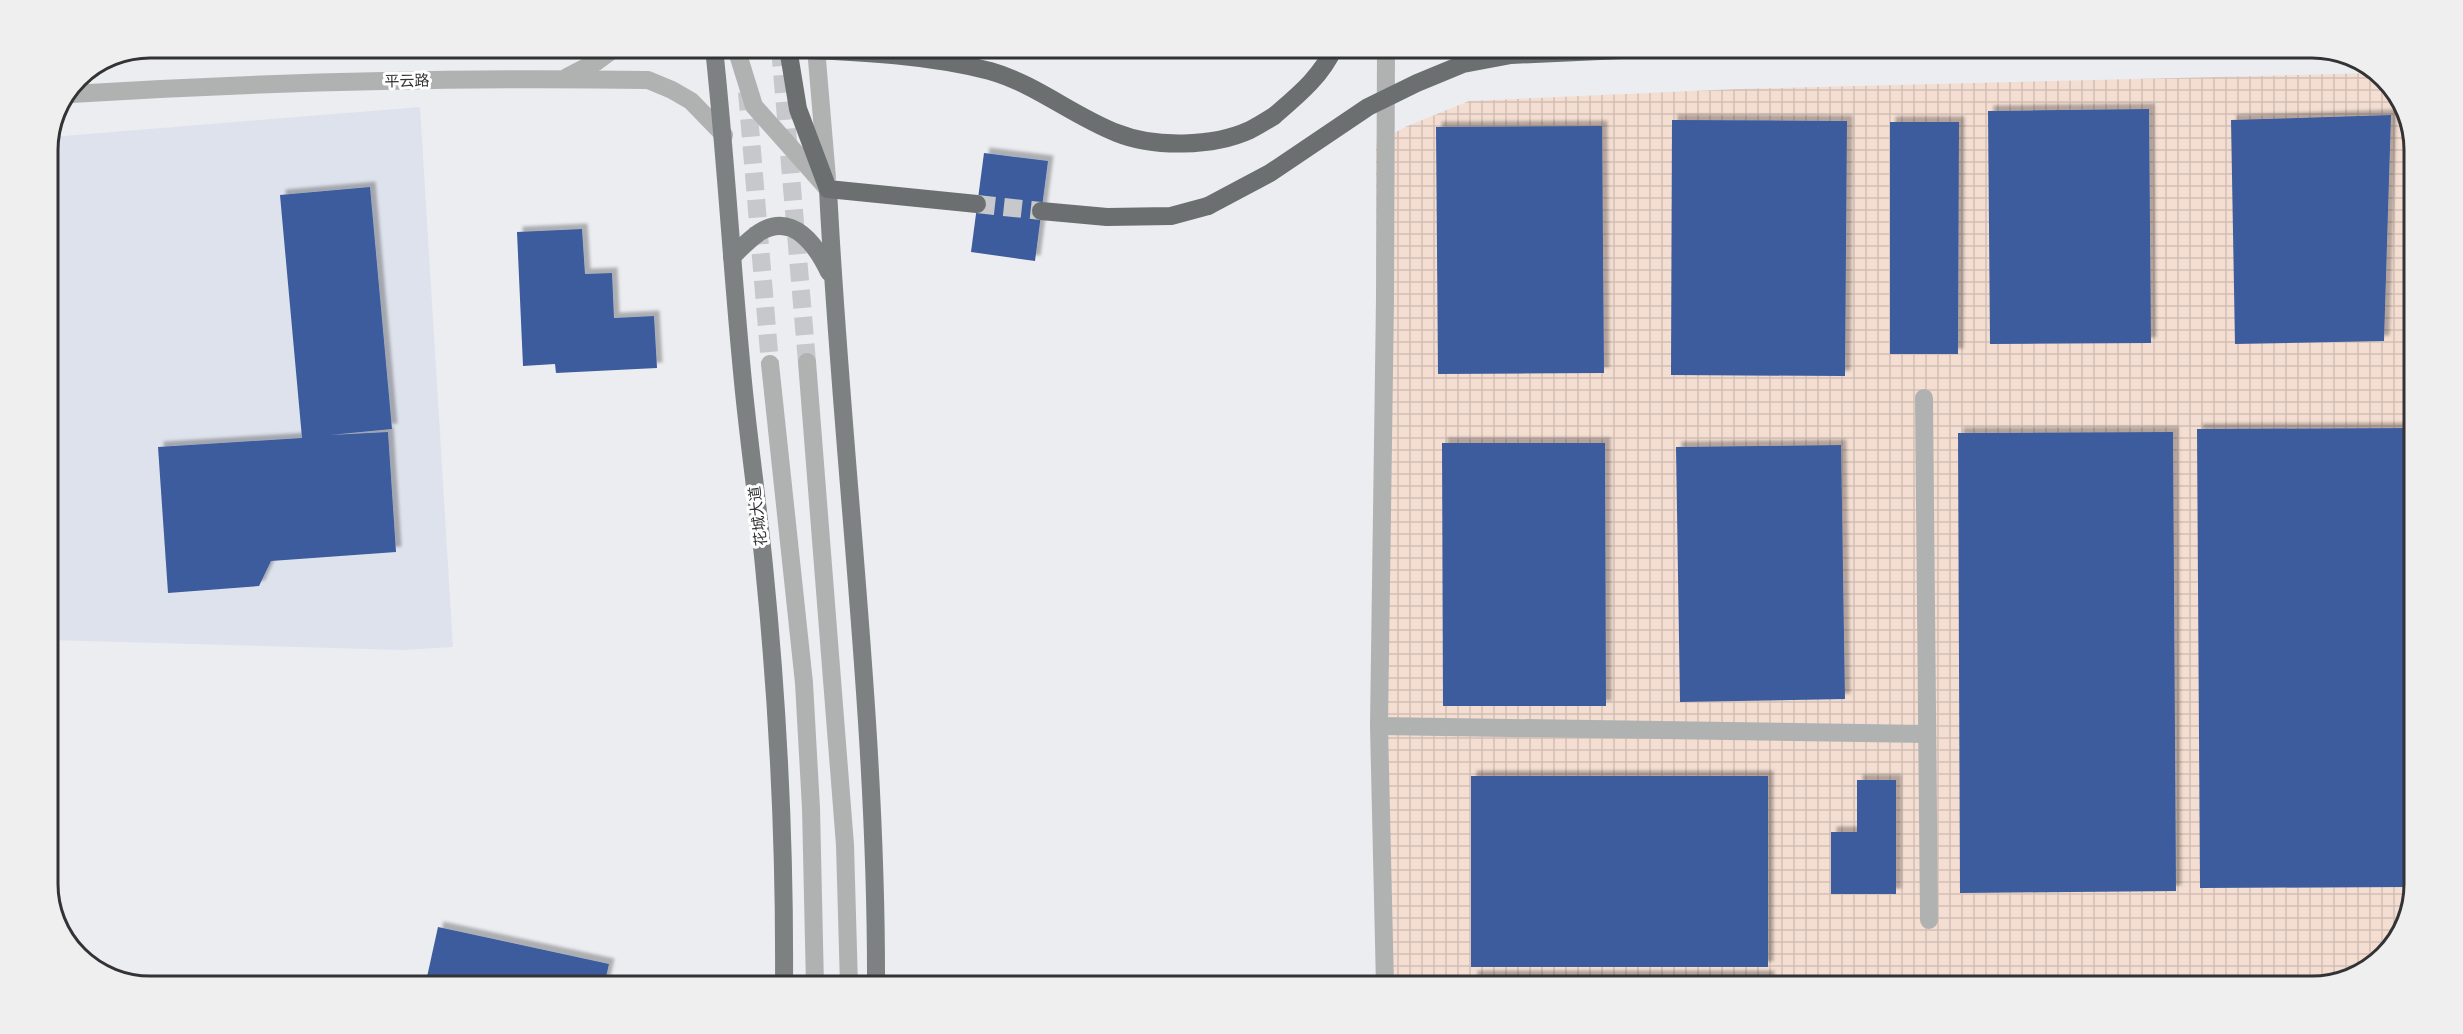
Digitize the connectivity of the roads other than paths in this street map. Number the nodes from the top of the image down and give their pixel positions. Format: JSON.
{"nodes":[{"id":1,"x":601,"y":58,"type":"edge"},
{"id":2,"x":715,"y":58,"type":"edge"},
{"id":3,"x":739,"y":58,"type":"edge"},
{"id":4,"x":790,"y":58,"type":"edge"},
{"id":5,"x":817,"y":58,"type":"edge"},
{"id":6,"x":926,"y":58,"type":"edge"},
{"id":7,"x":1329,"y":58,"type":"edge"},
{"id":8,"x":1386,"y":58,"type":"edge"},
{"id":9,"x":1495,"y":58,"type":"edge"},
{"id":10,"x":563,"y":79,"type":"junction"},
{"id":11,"x":77,"y":94,"type":"edge"},
{"id":12,"x":724,"y":135,"type":"junction"},
{"id":13,"x":828,"y":189,"type":"junction"},
{"id":14,"x":977,"y":204,"type":"tunnel mouth"},
{"id":15,"x":1041,"y":211,"type":"tunnel mouth"},
{"id":16,"x":732,"y":257,"type":"junction"},
{"id":17,"x":832,"y":279,"type":"junction"},
{"id":18,"x":807,"y":362,"type":"tunnel mouth"},
{"id":19,"x":770,"y":364,"type":"tunnel mouth"},
{"id":20,"x":1924,"y":398,"type":"dead end"},
{"id":21,"x":1379,"y":726,"type":"junction"},
{"id":22,"x":1928,"y":734,"type":"junction"},
{"id":23,"x":1929,"y":920,"type":"dead end"},
{"id":24,"x":784,"y":976,"type":"edge"},
{"id":25,"x":815,"y":976,"type":"edge"},
{"id":26,"x":849,"y":976,"type":"edge"},
{"id":27,"x":876,"y":976,"type":"edge"},
{"id":28,"x":1385,"y":976,"type":"edge"}],
"edges":[{"from":1,"to":10,"type":"street"},
{"from":2,"to":12,"type":"main road","name":"花城大道"},
{"from":3,"to":13,"type":"street"},
{"from":4,"to":13,"type":"highway"},
{"from":5,"to":13,"type":"street"},
{"from":6,"to":7,"type":"highway","bridge":true},
{"from":8,"to":21,"type":"street"},
{"from":9,"to":15,"type":"highway","bridge":true},
{"from":10,"to":11,"type":"street","name":"平云路"},
{"from":10,"to":12,"type":"street","name":"平云路"},
{"from":12,"to":16,"type":"main road","name":"花城大道"},
{"from":13,"to":14,"type":"highway"},
{"from":13,"to":17,"type":"main road"},
{"from":16,"to":17,"type":"main road"},
{"from":16,"to":24,"type":"main road","name":"花城大道"},
{"from":17,"to":27,"type":"main road"},
{"from":18,"to":26,"type":"street"},
{"from":19,"to":25,"type":"street","name":"花城大道"},
{"from":20,"to":22,"type":"street"},
{"from":21,"to":22,"type":"street"},
{"from":21,"to":28,"type":"street"},
{"from":22,"to":23,"type":"street"}]}
